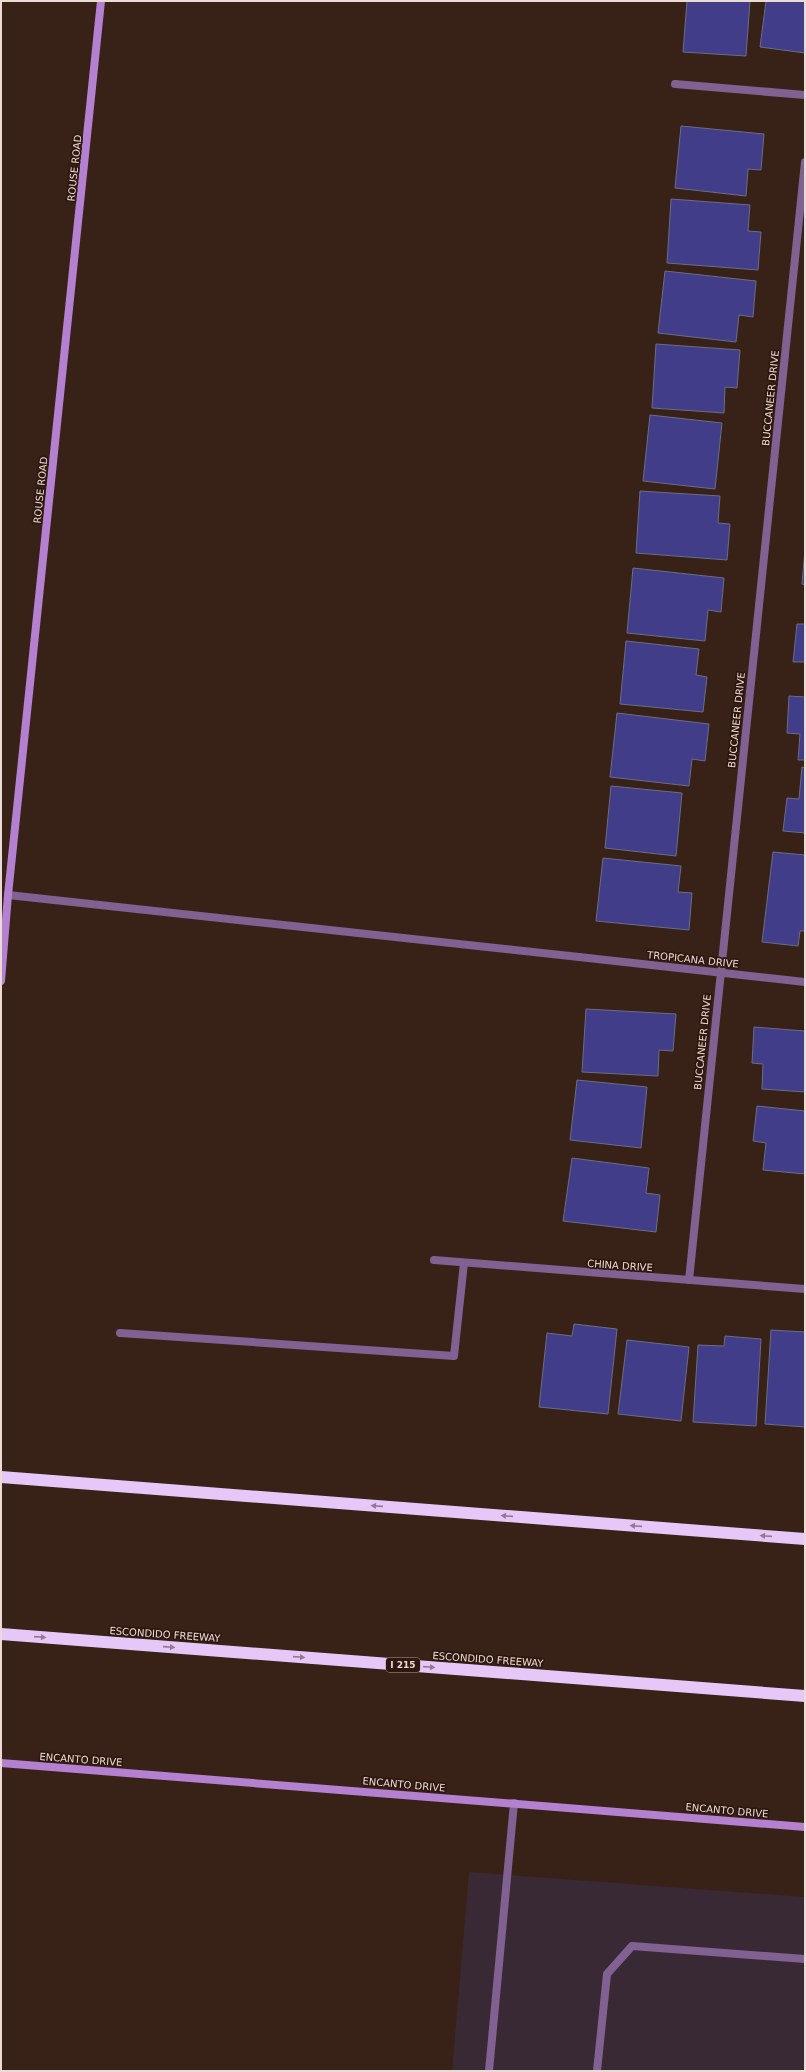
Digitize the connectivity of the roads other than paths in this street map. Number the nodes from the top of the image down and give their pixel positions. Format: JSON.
{"nodes":[{"id":1,"x":101,"y":1,"type":"edge"},
{"id":2,"x":675,"y":84,"type":"dead end"},
{"id":3,"x":805,"y":94,"type":"edge"},
{"id":4,"x":805,"y":162,"type":"edge"},
{"id":5,"x":8,"y":895,"type":"junction"},
{"id":6,"x":719,"y":972,"type":"junction"},
{"id":7,"x":1,"y":981,"type":"edge"},
{"id":8,"x":805,"y":982,"type":"edge"},
{"id":9,"x":434,"y":1260,"type":"dead end"},
{"id":10,"x":464,"y":1263,"type":"junction"},
{"id":11,"x":689,"y":1280,"type":"junction"},
{"id":12,"x":805,"y":1289,"type":"edge"},
{"id":13,"x":120,"y":1333,"type":"dead end"},
{"id":14,"x":1,"y":1477,"type":"edge"},
{"id":15,"x":805,"y":1539,"type":"edge"},
{"id":16,"x":1,"y":1634,"type":"edge"},
{"id":17,"x":805,"y":1696,"type":"edge"},
{"id":18,"x":1,"y":1763,"type":"edge"},
{"id":19,"x":514,"y":1803,"type":"junction"},
{"id":20,"x":805,"y":1827,"type":"edge"},
{"id":21,"x":805,"y":1959,"type":"edge"},
{"id":22,"x":489,"y":2071,"type":"edge"},
{"id":23,"x":597,"y":2071,"type":"edge"}],
"edges":[{"from":1,"to":5,"type":"street","name":"ROUSE ROAD"},
{"from":2,"to":3,"type":"street"},
{"from":4,"to":6,"type":"street","name":"BUCCANEER DRIVE"},
{"from":5,"to":6,"type":"street","name":"TROPICANA DRIVE"},
{"from":5,"to":7,"type":"street","name":"ROUSE ROAD"},
{"from":6,"to":8,"type":"street","name":"TROPICANA DRIVE"},
{"from":6,"to":11,"type":"street","name":"BUCCANEER DRIVE"},
{"from":9,"to":10,"type":"street","name":"CHINA DRIVE"},
{"from":10,"to":11,"type":"street","name":"CHINA DRIVE"},
{"from":10,"to":13,"type":"street"},
{"from":11,"to":12,"type":"street","name":"CHINA DRIVE"},
{"from":15,"to":14,"type":"highway","one_way":true},
{"from":16,"to":17,"type":"highway","name":"ESCONDIDO FREEWAY","number":"I 215","one_way":true},
{"from":18,"to":19,"type":"street","name":"ENCANTO DRIVE"},
{"from":19,"to":20,"type":"street","name":"ENCANTO DRIVE"},
{"from":19,"to":22,"type":"street"},
{"from":21,"to":23,"type":"street"}]}
